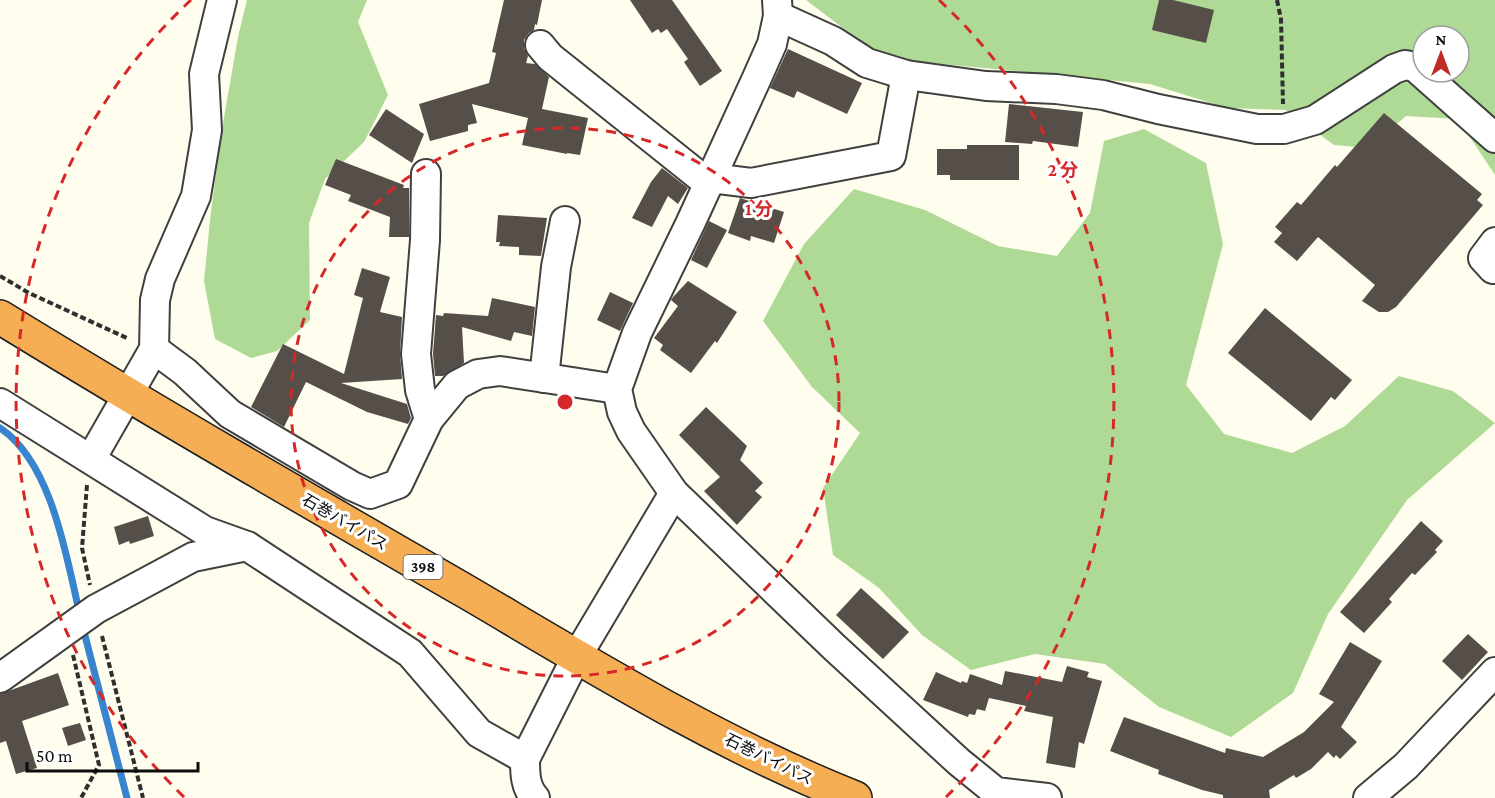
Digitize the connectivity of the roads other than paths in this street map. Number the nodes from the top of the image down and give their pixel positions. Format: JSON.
{"nodes":[{"id":1,"x":222,"y":0,"type":"edge"},
{"id":2,"x":778,"y":8,"type":"edge"},
{"id":3,"x":540,"y":45,"type":"dead end"},
{"id":4,"x":906,"y":75,"type":"junction"},
{"id":5,"x":1495,"y":138,"type":"edge"},
{"id":6,"x":426,"y":174,"type":"dead end"},
{"id":7,"x":710,"y":181,"type":"junction"},
{"id":8,"x":565,"y":221,"type":"dead end"},
{"id":9,"x":1495,"y":242,"type":"edge"},
{"id":10,"x":1495,"y":268,"type":"edge"},
{"id":11,"x":0,"y":317,"type":"edge"},
{"id":12,"x":154,"y":349,"type":"junction"},
{"id":13,"x":544,"y":378,"type":"junction"},
{"id":14,"x":617,"y":389,"type":"junction"},
{"id":15,"x":128,"y":396,"type":"junction"},
{"id":16,"x":0,"y":404,"type":"edge"},
{"id":17,"x":429,"y":419,"type":"junction"},
{"id":18,"x":91,"y":459,"type":"junction"},
{"id":19,"x":674,"y":493,"type":"junction"},
{"id":20,"x":247,"y":546,"type":"junction"},
{"id":21,"x":577,"y":656,"type":"junction"},
{"id":22,"x":1495,"y":672,"type":"edge"},
{"id":23,"x":0,"y":678,"type":"edge"},
{"id":24,"x":525,"y":759,"type":"junction"},
{"id":25,"x":536,"y":798,"type":"edge"},
{"id":26,"x":855,"y":798,"type":"edge"},
{"id":27,"x":1047,"y":798,"type":"edge"},
{"id":28,"x":1368,"y":798,"type":"edge"}],
"edges":[{"from":1,"to":12,"type":"street"},
{"from":2,"to":4,"type":"street"},
{"from":2,"to":7,"type":"street"},
{"from":3,"to":7,"type":"street"},
{"from":4,"to":5,"type":"street"},
{"from":4,"to":7,"type":"street"},
{"from":6,"to":17,"type":"street"},
{"from":7,"to":14,"type":"street"},
{"from":8,"to":13,"type":"street"},
{"from":9,"to":10,"type":"street"},
{"from":11,"to":15,"type":"highway","name":"石巻バイパス","number":"398"},
{"from":12,"to":15,"type":"street"},
{"from":12,"to":17,"type":"street"},
{"from":13,"to":14,"type":"street"},
{"from":13,"to":17,"type":"street"},
{"from":14,"to":19,"type":"street"},
{"from":15,"to":18,"type":"street"},
{"from":15,"to":21,"type":"highway","name":"石巻バイパス","number":"398"},
{"from":16,"to":18,"type":"street"},
{"from":18,"to":20,"type":"street"},
{"from":19,"to":21,"type":"street"},
{"from":19,"to":27,"type":"street"},
{"from":20,"to":23,"type":"street"},
{"from":20,"to":24,"type":"street"},
{"from":21,"to":24,"type":"street"},
{"from":21,"to":26,"type":"highway","name":"石巻バイパス","number":"398"},
{"from":22,"to":28,"type":"street"},
{"from":24,"to":25,"type":"street"}]}
